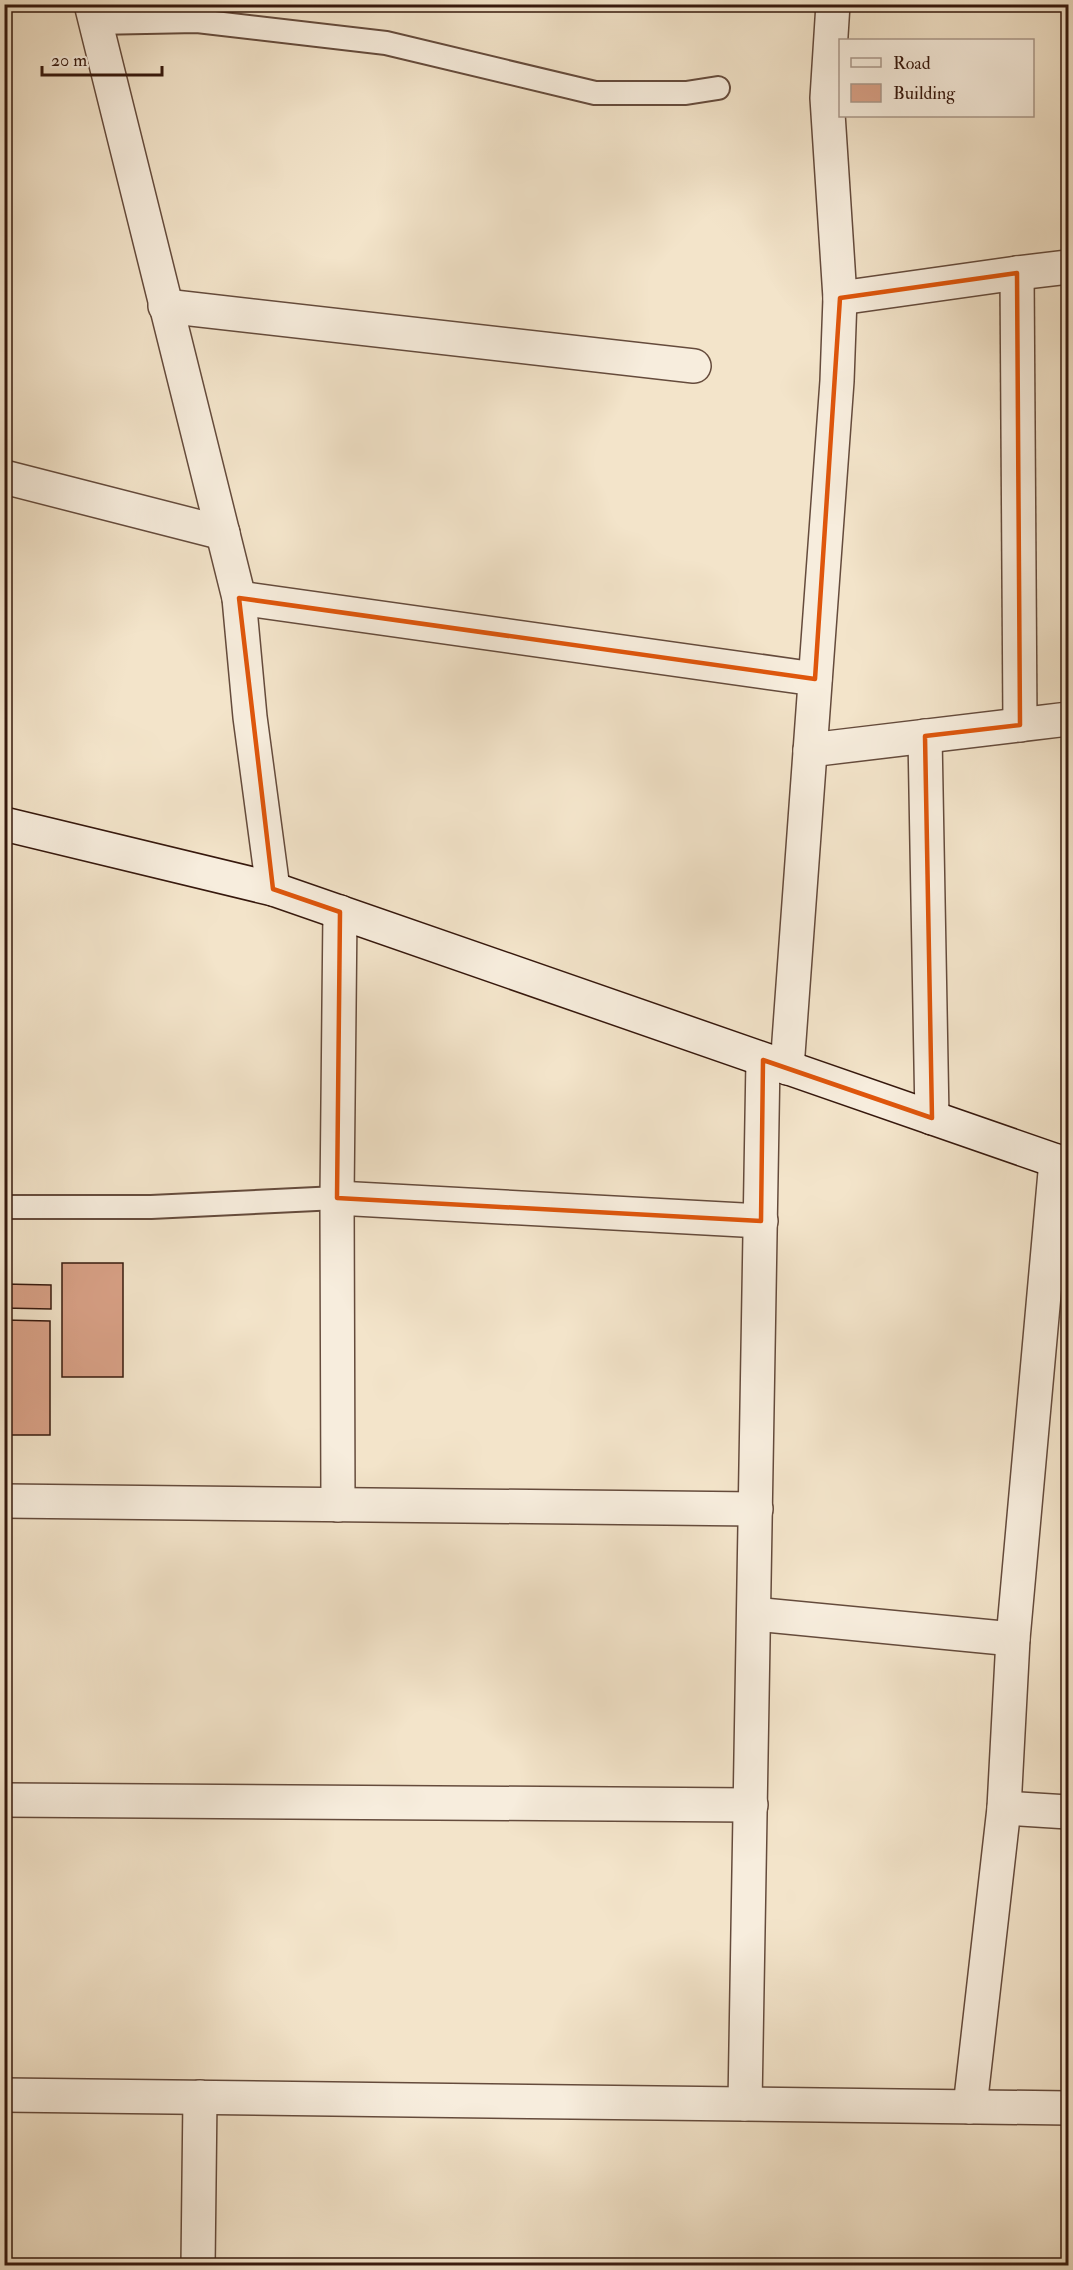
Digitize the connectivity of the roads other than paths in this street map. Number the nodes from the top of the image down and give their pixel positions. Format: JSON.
{"nodes":[{"id":1,"x":833,"y":4,"type":"edge"},
{"id":2,"x":93,"y":14,"type":"edge"},
{"id":3,"x":718,"y":88,"type":"dead end"},
{"id":4,"x":1068,"y":267,"type":"edge"},
{"id":5,"x":1017,"y":273,"type":"junction"},
{"id":6,"x":840,"y":298,"type":"junction"},
{"id":7,"x":165,"y":306,"type":"junction"},
{"id":8,"x":694,"y":366,"type":"dead end"},
{"id":9,"x":4,"y":477,"type":"edge"},
{"id":10,"x":224,"y":533,"type":"junction"},
{"id":11,"x":239,"y":598,"type":"junction"},
{"id":12,"x":815,"y":679,"type":"junction"},
{"id":13,"x":1068,"y":719,"type":"edge"},
{"id":14,"x":1020,"y":725,"type":"junction"},
{"id":15,"x":925,"y":736,"type":"junction"},
{"id":16,"x":810,"y":750,"type":"junction"},
{"id":17,"x":4,"y":824,"type":"edge"},
{"id":18,"x":273,"y":889,"type":"junction"},
{"id":19,"x":340,"y":912,"type":"junction"},
{"id":20,"x":775,"y":1064,"type":"junction"},
{"id":21,"x":932,"y":1118,"type":"junction"},
{"id":22,"x":1062,"y":1163,"type":"edge"},
{"id":23,"x":337,"y":1198,"type":"junction"},
{"id":24,"x":4,"y":1208,"type":"edge"},
{"id":25,"x":761,"y":1221,"type":"junction"},
{"id":26,"x":4,"y":1501,"type":"edge"},
{"id":27,"x":338,"y":1505,"type":"junction"},
{"id":28,"x":756,"y":1509,"type":"junction"},
{"id":29,"x":754,"y":1614,"type":"junction"},
{"id":30,"x":1013,"y":1639,"type":"junction"},
{"id":31,"x":4,"y":1800,"type":"edge"},
{"id":32,"x":751,"y":1805,"type":"junction"},
{"id":33,"x":1004,"y":1808,"type":"junction"},
{"id":34,"x":1068,"y":1812,"type":"edge"},
{"id":35,"x":4,"y":2095,"type":"edge"},
{"id":36,"x":200,"y":2097,"type":"junction"},
{"id":37,"x":745,"y":2104,"type":"junction"},
{"id":38,"x":970,"y":2107,"type":"junction"},
{"id":39,"x":1068,"y":2109,"type":"edge"},
{"id":40,"x":198,"y":2265,"type":"edge"}],
"edges":[{"from":1,"to":6,"type":"street"},
{"from":2,"to":3,"type":"lane"},
{"from":2,"to":7,"type":"street"},
{"from":4,"to":5,"type":"street"},
{"from":5,"to":6,"type":"street"},
{"from":5,"to":14,"type":"street"},
{"from":6,"to":12,"type":"street"},
{"from":7,"to":8,"type":"street"},
{"from":7,"to":10,"type":"street"},
{"from":9,"to":10,"type":"street"},
{"from":10,"to":11,"type":"street"},
{"from":11,"to":12,"type":"street"},
{"from":11,"to":18,"type":"street"},
{"from":12,"to":16,"type":"street"},
{"from":13,"to":14,"type":"street"},
{"from":14,"to":15,"type":"street"},
{"from":15,"to":16,"type":"street"},
{"from":15,"to":21,"type":"street"},
{"from":16,"to":20,"type":"street"},
{"from":17,"to":18,"type":"street"},
{"from":18,"to":19,"type":"street"},
{"from":19,"to":20,"type":"street"},
{"from":19,"to":23,"type":"street"},
{"from":20,"to":21,"type":"street"},
{"from":20,"to":25,"type":"street"},
{"from":21,"to":22,"type":"street"},
{"from":22,"to":30,"type":"street"},
{"from":23,"to":24,"type":"lane"},
{"from":23,"to":25,"type":"street"},
{"from":23,"to":27,"type":"street"},
{"from":25,"to":28,"type":"street"},
{"from":26,"to":27,"type":"street"},
{"from":27,"to":28,"type":"street"},
{"from":28,"to":29,"type":"street"},
{"from":29,"to":30,"type":"street"},
{"from":29,"to":32,"type":"street"},
{"from":30,"to":33,"type":"street"},
{"from":31,"to":32,"type":"street"},
{"from":32,"to":37,"type":"street"},
{"from":33,"to":34,"type":"street"},
{"from":33,"to":38,"type":"street"},
{"from":35,"to":36,"type":"street"},
{"from":36,"to":37,"type":"street"},
{"from":36,"to":40,"type":"street"},
{"from":37,"to":38,"type":"street"},
{"from":38,"to":39,"type":"street"}]}
